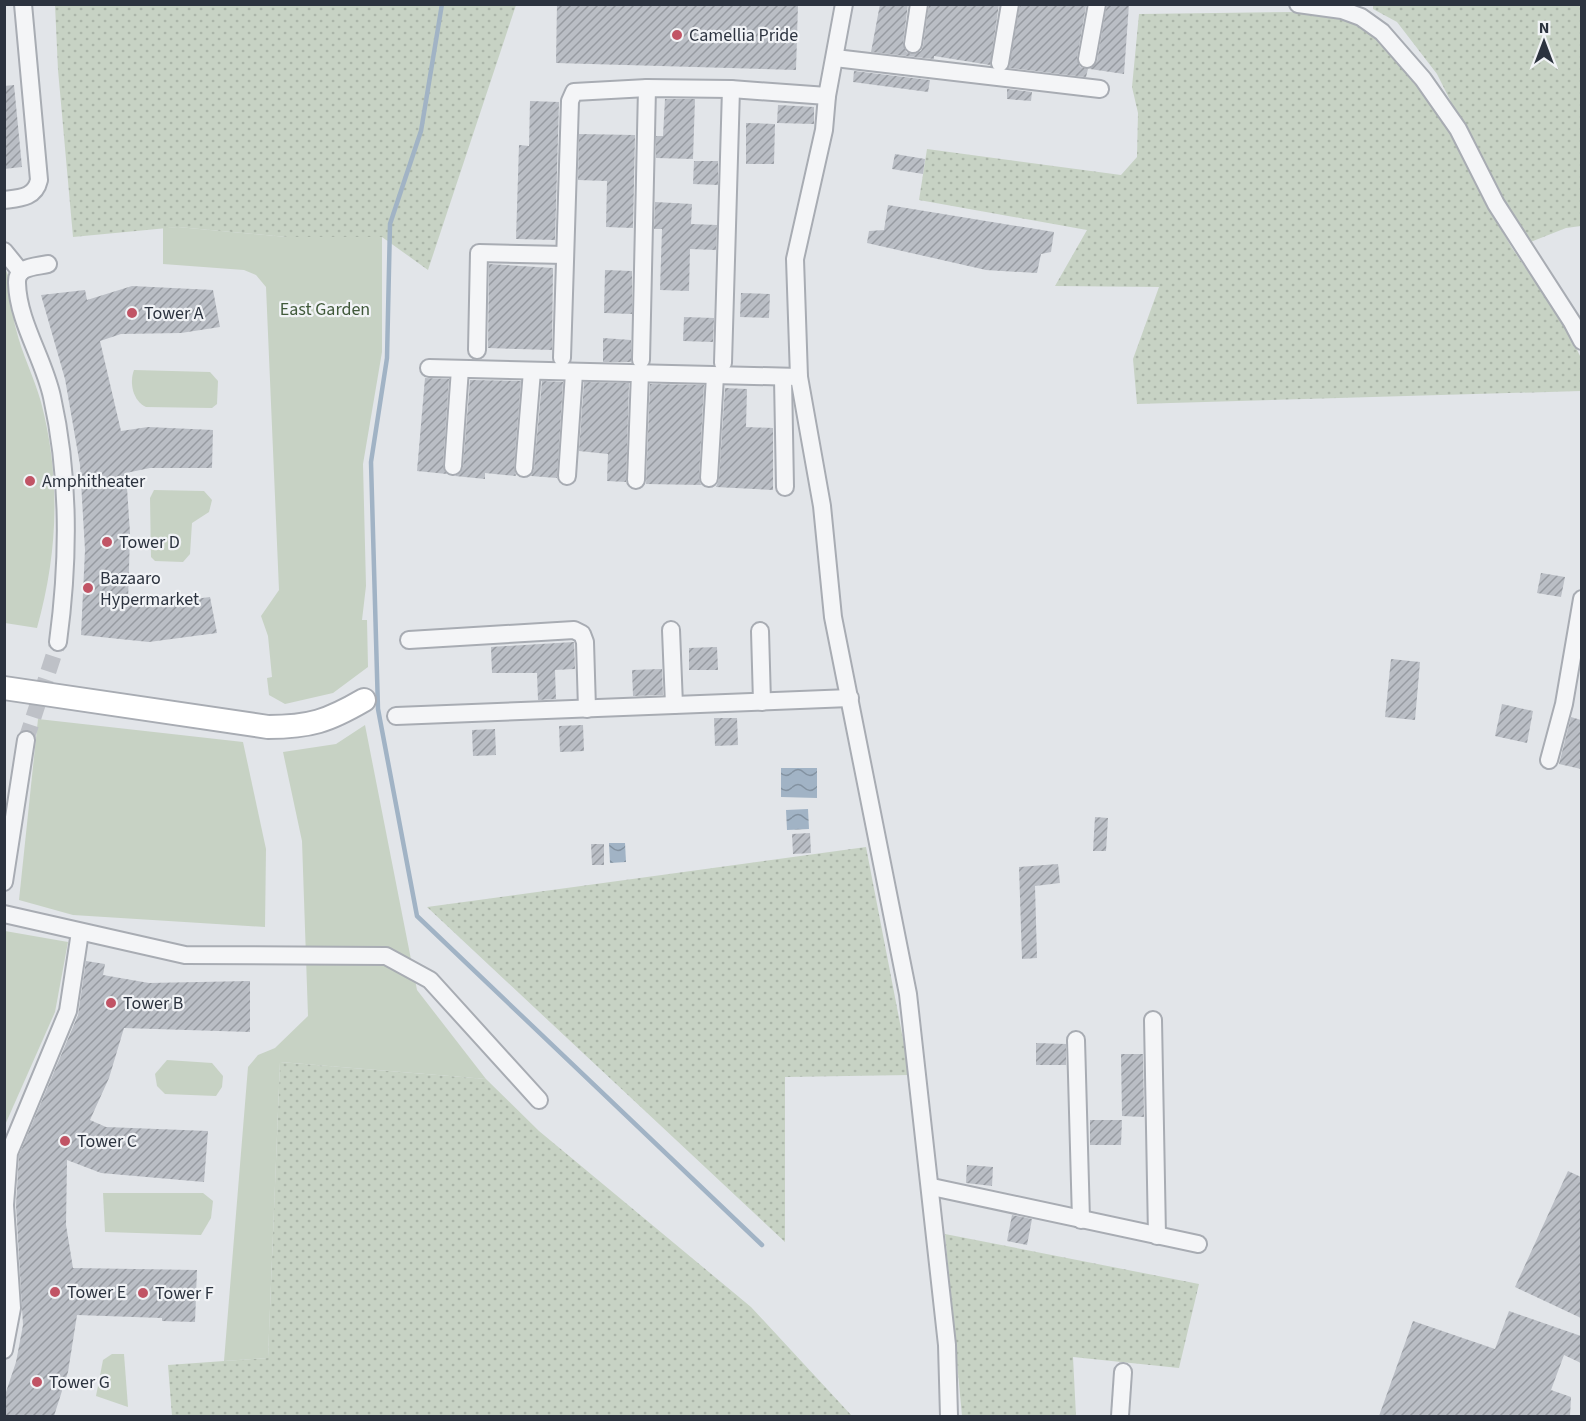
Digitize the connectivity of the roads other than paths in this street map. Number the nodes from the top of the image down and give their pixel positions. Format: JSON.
{"nodes":[{"id":1,"x":23,"y":4,"type":"edge"},
{"id":2,"x":844,"y":4,"type":"edge"},
{"id":3,"x":919,"y":4,"type":"edge"},
{"id":4,"x":1010,"y":4,"type":"edge"},
{"id":5,"x":1097,"y":4,"type":"edge"},
{"id":6,"x":1298,"y":4,"type":"edge"},
{"id":7,"x":913,"y":44,"type":"dead end"},
{"id":8,"x":835,"y":57,"type":"junction"},
{"id":9,"x":1087,"y":59,"type":"dead end"},
{"id":10,"x":999,"y":63,"type":"dead end"},
{"id":11,"x":647,"y":88,"type":"junction"},
{"id":12,"x":731,"y":89,"type":"junction"},
{"id":13,"x":1100,"y":89,"type":"dead end"},
{"id":14,"x":827,"y":96,"type":"junction"},
{"id":15,"x":4,"y":200,"type":"edge"},
{"id":16,"x":4,"y":251,"type":"edge"},
{"id":17,"x":565,"y":255,"type":"junction"},
{"id":18,"x":48,"y":264,"type":"dead end"},
{"id":19,"x":21,"y":272,"type":"junction"},
{"id":20,"x":1581,"y":341,"type":"edge"},
{"id":21,"x":477,"y":351,"type":"dead end"},
{"id":22,"x":562,"y":358,"type":"dead end"},
{"id":23,"x":641,"y":367,"type":"junction"},
{"id":24,"x":429,"y":368,"type":"dead end"},
{"id":25,"x":460,"y":369,"type":"junction"},
{"id":26,"x":719,"y":369,"type":"junction"},
{"id":27,"x":532,"y":371,"type":"junction"},
{"id":28,"x":574,"y":373,"type":"junction"},
{"id":29,"x":791,"y":377,"type":"junction"},
{"id":30,"x":453,"y":466,"type":"dead end"},
{"id":31,"x":524,"y":468,"type":"dead end"},
{"id":32,"x":567,"y":476,"type":"dead end"},
{"id":33,"x":709,"y":478,"type":"dead end"},
{"id":34,"x":636,"y":480,"type":"dead end"},
{"id":35,"x":785,"y":487,"type":"dead end"},
{"id":36,"x":1581,"y":599,"type":"edge"},
{"id":37,"x":671,"y":630,"type":"dead end"},
{"id":38,"x":760,"y":631,"type":"dead end"},
{"id":39,"x":409,"y":640,"type":"dead end"},
{"id":40,"x":58,"y":642,"type":"tunnel mouth"},
{"id":41,"x":4,"y":688,"type":"edge"},
{"id":42,"x":850,"y":698,"type":"junction"},
{"id":43,"x":364,"y":700,"type":"dead end"},
{"id":44,"x":762,"y":702,"type":"junction"},
{"id":45,"x":674,"y":705,"type":"junction"},
{"id":46,"x":587,"y":709,"type":"junction"},
{"id":47,"x":396,"y":716,"type":"dead end"},
{"id":48,"x":26,"y":740,"type":"tunnel mouth"},
{"id":49,"x":1549,"y":760,"type":"dead end"},
{"id":50,"x":4,"y":882,"type":"edge"},
{"id":51,"x":4,"y":914,"type":"edge"},
{"id":52,"x":80,"y":932,"type":"junction"},
{"id":53,"x":1153,"y":1020,"type":"dead end"},
{"id":54,"x":1076,"y":1040,"type":"dead end"},
{"id":55,"x":538,"y":1100,"type":"dead end"},
{"id":56,"x":932,"y":1187,"type":"junction"},
{"id":57,"x":1081,"y":1220,"type":"junction"},
{"id":58,"x":1157,"y":1236,"type":"junction"},
{"id":59,"x":1198,"y":1244,"type":"dead end"},
{"id":60,"x":4,"y":1350,"type":"edge"},
{"id":61,"x":1123,"y":1372,"type":"dead end"},
{"id":62,"x":949,"y":1416,"type":"edge"},
{"id":63,"x":1120,"y":1416,"type":"edge"}],
"edges":[{"from":1,"to":15,"type":"street"},
{"from":2,"to":8,"type":"street"},
{"from":3,"to":7,"type":"street"},
{"from":4,"to":10,"type":"street"},
{"from":5,"to":9,"type":"street"},
{"from":6,"to":20,"type":"street"},
{"from":8,"to":13,"type":"street"},
{"from":8,"to":14,"type":"street"},
{"from":11,"to":12,"type":"street"},
{"from":11,"to":17,"type":"street"},
{"from":11,"to":23,"type":"street"},
{"from":12,"to":14,"type":"street"},
{"from":12,"to":26,"type":"street"},
{"from":14,"to":29,"type":"street"},
{"from":16,"to":19,"type":"street"},
{"from":17,"to":21,"type":"street"},
{"from":17,"to":22,"type":"street"},
{"from":18,"to":19,"type":"street"},
{"from":19,"to":40,"type":"street"},
{"from":23,"to":26,"type":"street"},
{"from":23,"to":28,"type":"street"},
{"from":23,"to":34,"type":"street"},
{"from":24,"to":25,"type":"street"},
{"from":25,"to":27,"type":"street"},
{"from":25,"to":30,"type":"street"},
{"from":26,"to":29,"type":"street"},
{"from":26,"to":33,"type":"street"},
{"from":27,"to":28,"type":"street"},
{"from":27,"to":31,"type":"street"},
{"from":28,"to":32,"type":"street"},
{"from":29,"to":35,"type":"street"},
{"from":29,"to":42,"type":"street"},
{"from":36,"to":49,"type":"street"},
{"from":37,"to":45,"type":"street"},
{"from":38,"to":44,"type":"street"},
{"from":39,"to":46,"type":"street"},
{"from":41,"to":43,"type":"street"},
{"from":42,"to":44,"type":"street"},
{"from":42,"to":56,"type":"street"},
{"from":44,"to":45,"type":"street"},
{"from":45,"to":46,"type":"street"},
{"from":46,"to":47,"type":"street"},
{"from":48,"to":50,"type":"street"},
{"from":51,"to":52,"type":"street"},
{"from":52,"to":55,"type":"street"},
{"from":52,"to":60,"type":"street"},
{"from":53,"to":58,"type":"street"},
{"from":54,"to":57,"type":"street"},
{"from":56,"to":57,"type":"street"},
{"from":56,"to":62,"type":"street"},
{"from":57,"to":58,"type":"street"},
{"from":58,"to":59,"type":"street"},
{"from":61,"to":63,"type":"street"}]}
